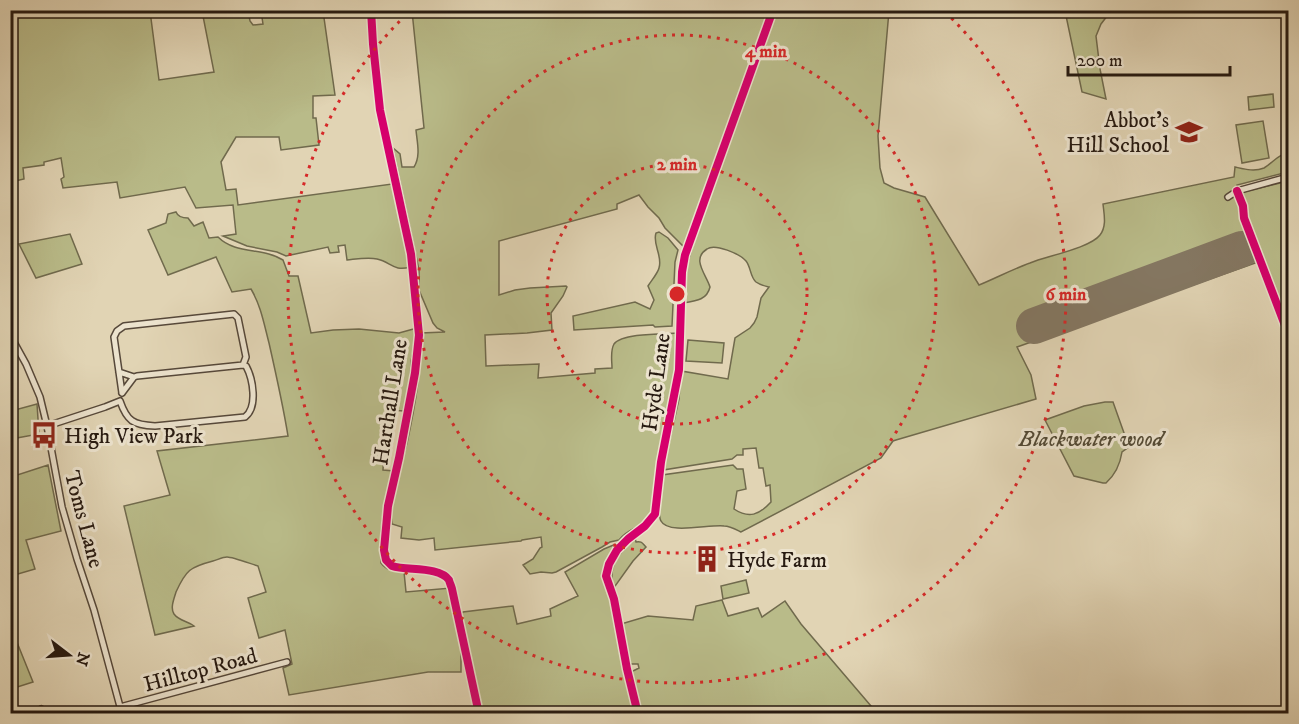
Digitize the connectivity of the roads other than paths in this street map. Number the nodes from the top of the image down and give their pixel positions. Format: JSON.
{"nodes":[{"id":1,"x":371,"y":10,"type":"edge"},
{"id":2,"x":773,"y":10,"type":"edge"},
{"id":3,"x":1288,"y":177,"type":"edge"},
{"id":4,"x":1228,"y":196,"type":"dead end"},
{"id":5,"x":10,"y":335,"type":"edge"},
{"id":6,"x":243,"y":365,"type":"junction"},
{"id":7,"x":118,"y":372,"type":"junction"},
{"id":8,"x":134,"y":377,"type":"junction"},
{"id":9,"x":122,"y":393,"type":"junction"},
{"id":10,"x":120,"y":401,"type":"junction"},
{"id":11,"x":47,"y":426,"type":"junction"},
{"id":12,"x":287,"y":662,"type":"dead end"},
{"id":13,"x":121,"y":710,"type":"edge"},
{"id":14,"x":479,"y":714,"type":"edge"},
{"id":15,"x":638,"y":714,"type":"edge"}],
"edges":[{"from":1,"to":14,"type":"street","name":"Harthall Lane"},
{"from":2,"to":15,"type":"street","name":"Hyde Lane"},
{"from":3,"to":4,"type":"street"},
{"from":5,"to":11,"type":"street","name":"Toms Lane"},
{"from":6,"to":7,"type":"street"},
{"from":6,"to":8,"type":"street"},
{"from":6,"to":10,"type":"street"},
{"from":7,"to":8,"type":"street"},
{"from":7,"to":9,"type":"street"},
{"from":8,"to":9,"type":"street"},
{"from":9,"to":10,"type":"street"},
{"from":10,"to":11,"type":"street"},
{"from":11,"to":13,"type":"street","name":"Toms Lane"},
{"from":12,"to":13,"type":"street","name":"Hilltop Road"}]}
